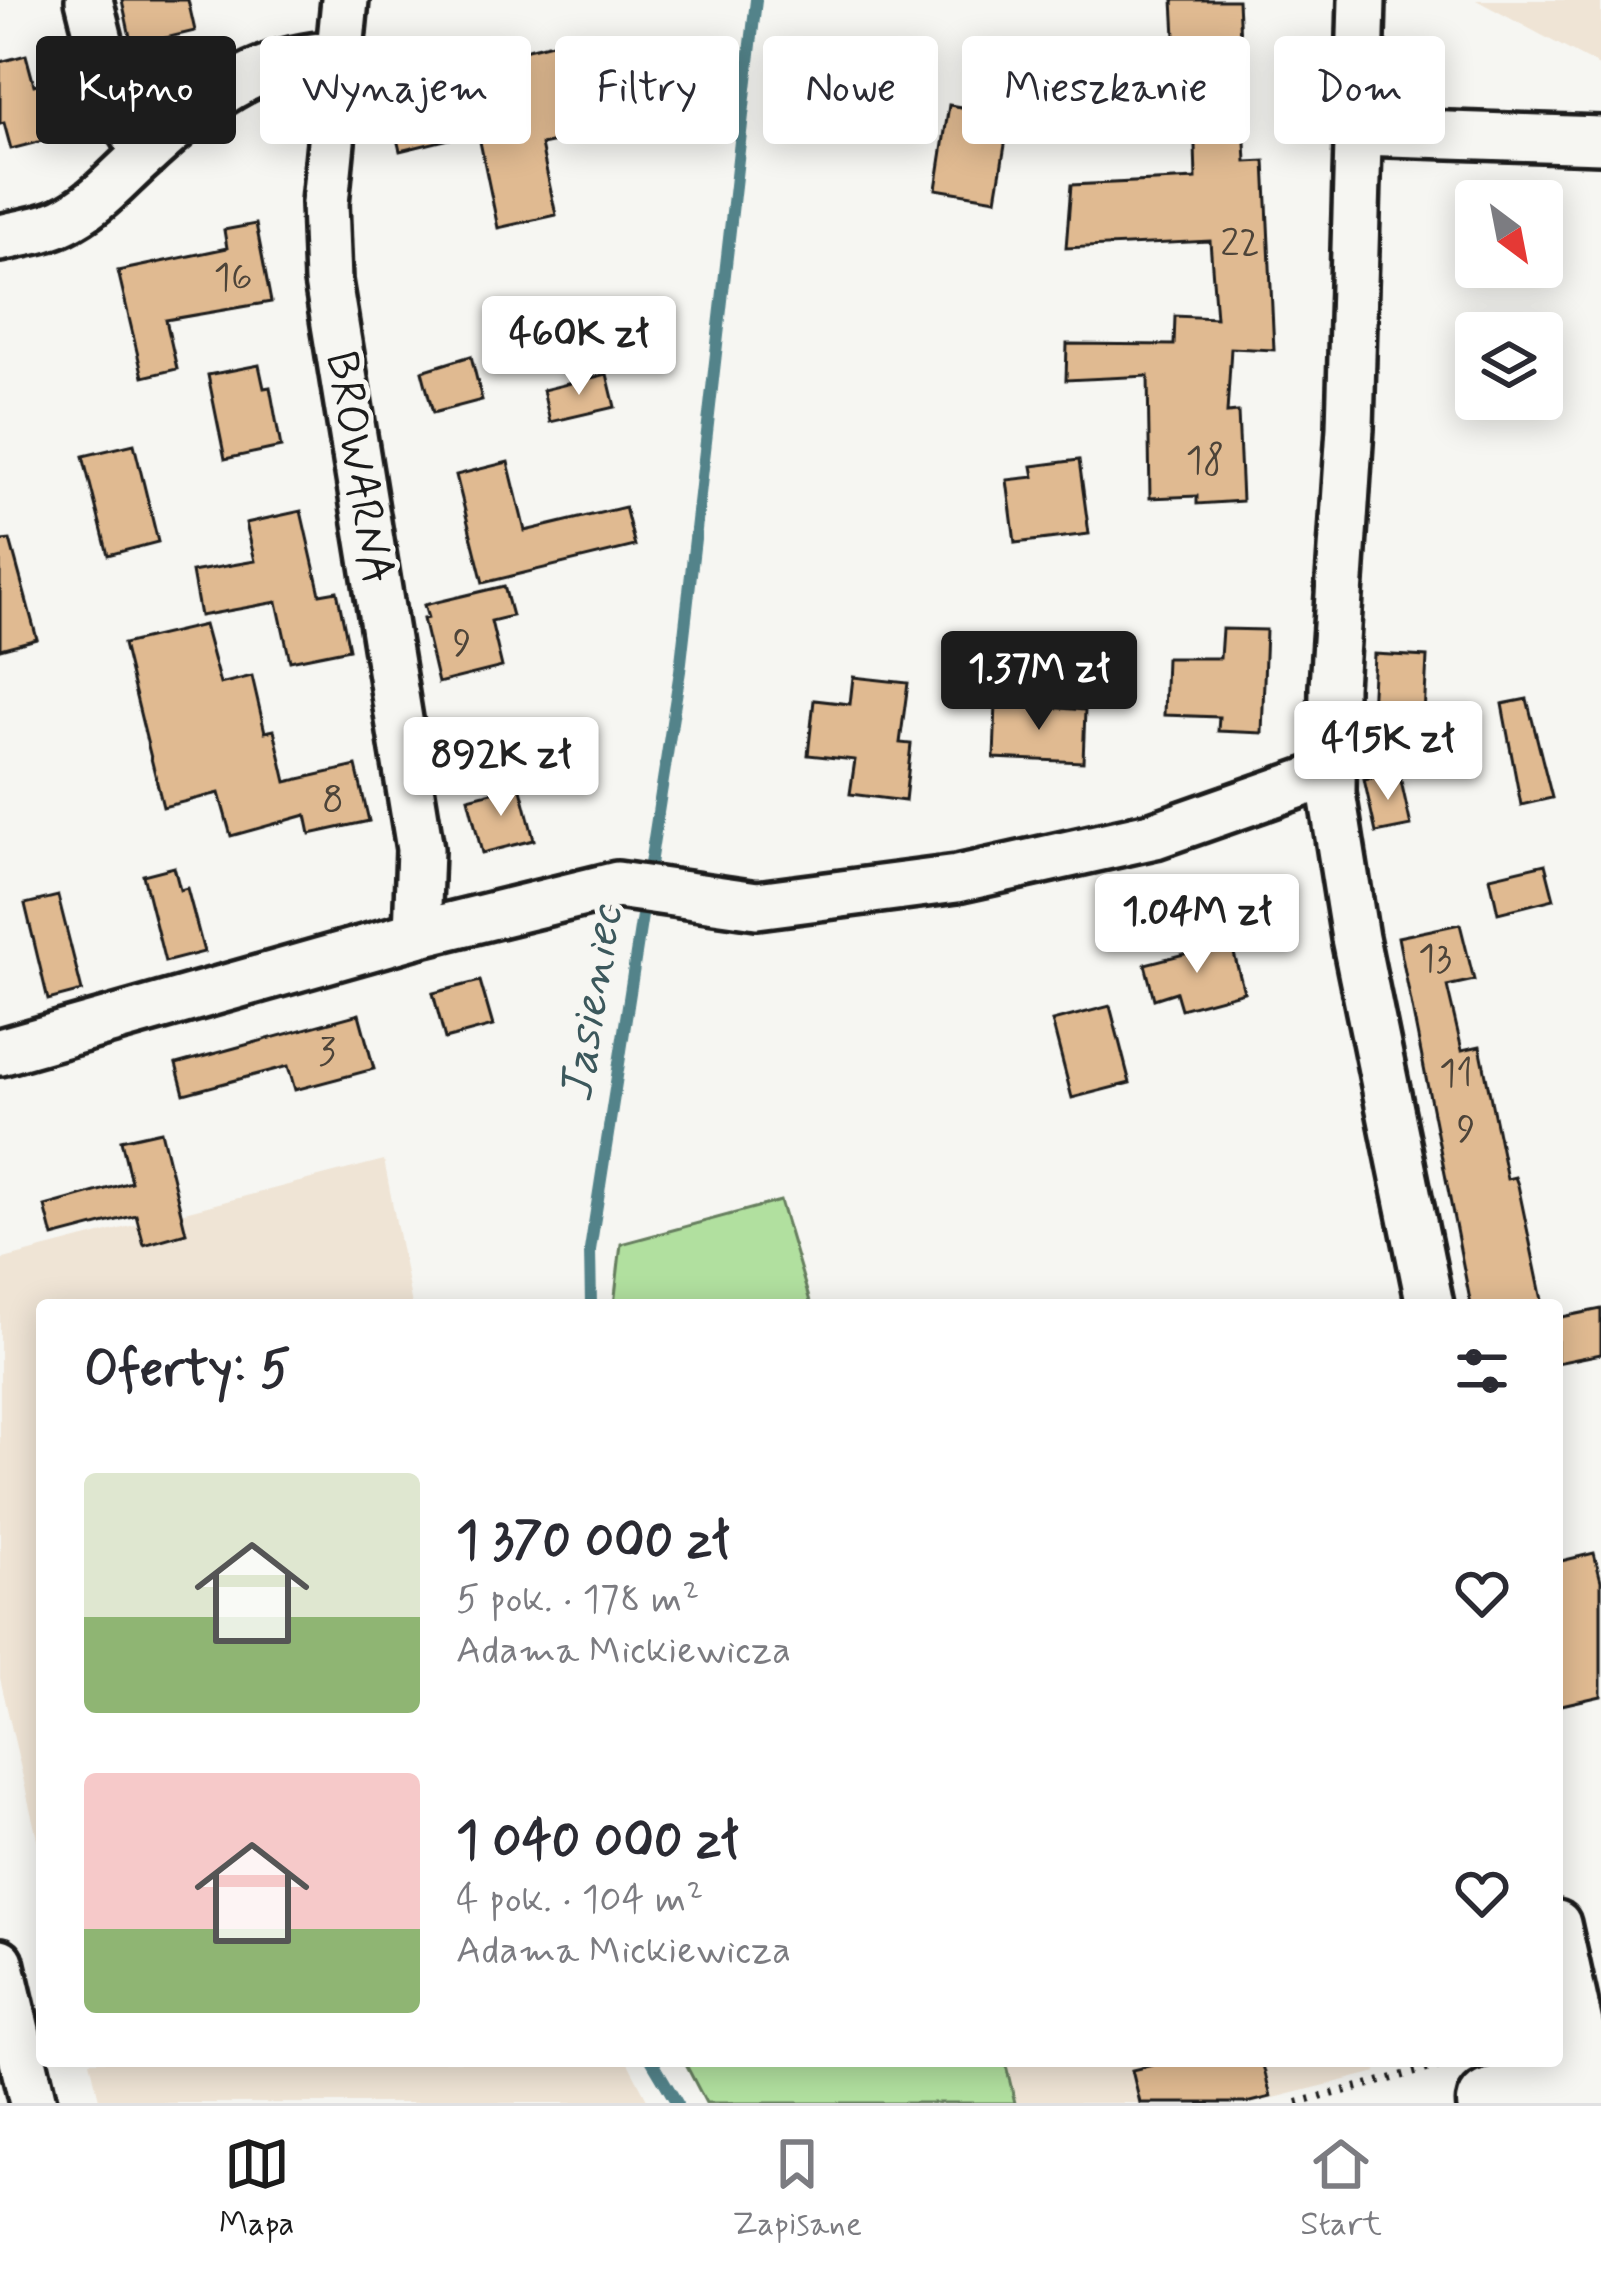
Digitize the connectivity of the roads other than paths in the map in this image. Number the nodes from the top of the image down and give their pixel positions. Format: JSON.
{"nodes":[{"id":1,"x":89,"y":0,"type":"edge"},
{"id":2,"x":345,"y":0,"type":"edge"},
{"id":3,"x":1362,"y":0,"type":"edge"},
{"id":4,"x":339,"y":36,"type":"edge"},
{"id":5,"x":1361,"y":36,"type":"edge"},
{"id":6,"x":260,"y":68,"type":"edge"},
{"id":7,"x":1445,"y":135,"type":"edge"},
{"id":8,"x":1601,"y":140,"type":"edge"},
{"id":9,"x":329,"y":144,"type":"edge"},
{"id":10,"x":1359,"y":144,"type":"edge"},
{"id":11,"x":146,"y":153,"type":"junction"},
{"id":12,"x":0,"y":238,"type":"edge"},
{"id":13,"x":1332,"y":773,"type":"junction"},
{"id":14,"x":416,"y":934,"type":"junction"},
{"id":15,"x":0,"y":1052,"type":"edge"},
{"id":16,"x":1429,"y":1299,"type":"edge"},
{"id":17,"x":1563,"y":1948,"type":"edge"},
{"id":18,"x":0,"y":1962,"type":"edge"},
{"id":19,"x":1596,"y":2077,"type":"edge"},
{"id":20,"x":33,"y":2103,"type":"edge"},
{"id":21,"x":1491,"y":2103,"type":"edge"}],
"edges":[{"from":1,"to":11,"type":"street"},
{"from":2,"to":4,"type":"street","name":"BROWARNA"},
{"from":3,"to":5,"type":"street"},
{"from":6,"to":11,"type":"street"},
{"from":7,"to":8,"type":"street"},
{"from":9,"to":14,"type":"street","name":"BROWARNA"},
{"from":10,"to":13,"type":"street"},
{"from":11,"to":12,"type":"street"},
{"from":13,"to":14,"type":"street"},
{"from":13,"to":16,"type":"street"},
{"from":14,"to":15,"type":"street"},
{"from":17,"to":19,"type":"street"},
{"from":18,"to":20,"type":"street"},
{"from":19,"to":21,"type":"main road"}]}
